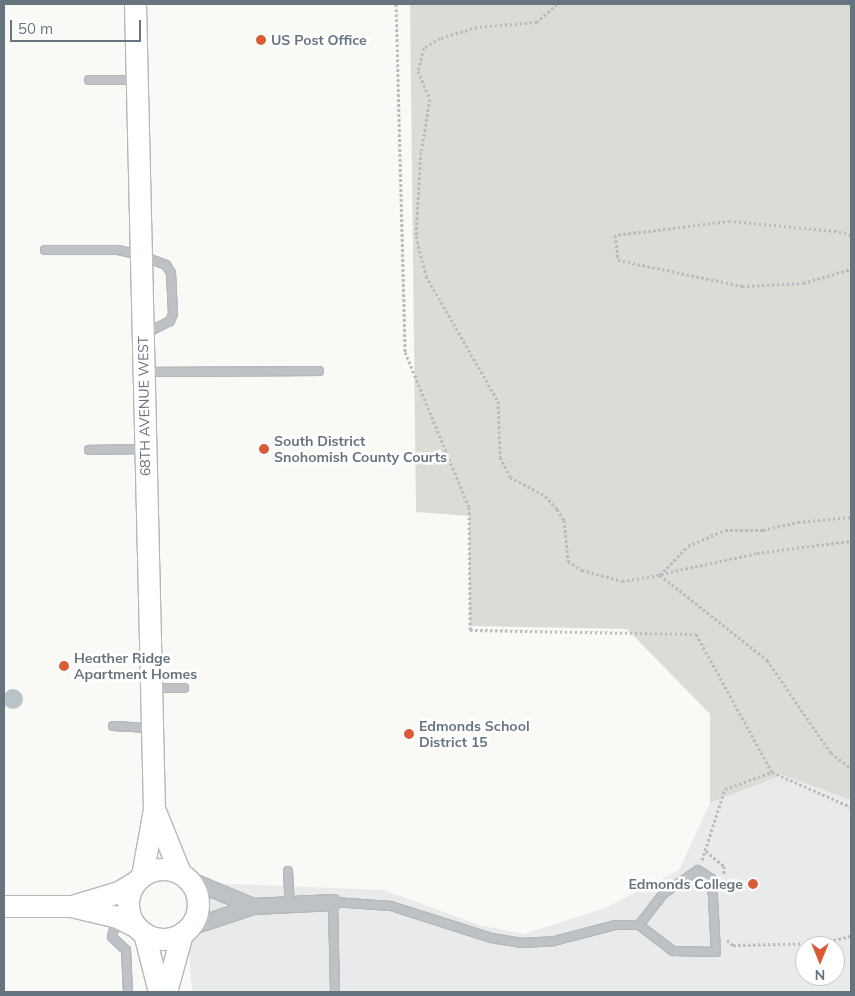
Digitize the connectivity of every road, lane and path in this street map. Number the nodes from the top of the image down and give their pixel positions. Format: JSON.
{"nodes":[{"id":1,"x":135,"y":4,"type":"edge"},
{"id":2,"x":396,"y":4,"type":"edge"},
{"id":3,"x":557,"y":4,"type":"edge"},
{"id":4,"x":89,"y":80,"type":"dead end"},
{"id":5,"x":137,"y":80,"type":"junction"},
{"id":6,"x":851,"y":235,"type":"edge"},
{"id":7,"x":45,"y":250,"type":"dead end"},
{"id":8,"x":140,"y":254,"type":"junction"},
{"id":9,"x":851,"y":269,"type":"edge"},
{"id":10,"x":142,"y":336,"type":"junction"},
{"id":11,"x":319,"y":371,"type":"dead end"},
{"id":12,"x":143,"y":372,"type":"junction"},
{"id":13,"x":144,"y":449,"type":"junction"},
{"id":14,"x":89,"y":450,"type":"dead end"},
{"id":15,"x":851,"y":516,"type":"edge"},
{"id":16,"x":851,"y":541,"type":"edge"},
{"id":17,"x":660,"y":574,"type":"junction"},
{"id":18,"x":150,"y":688,"type":"junction"},
{"id":19,"x":184,"y":688,"type":"dead end"},
{"id":20,"x":113,"y":726,"type":"dead end"},
{"id":21,"x":150,"y":728,"type":"junction"},
{"id":22,"x":851,"y":768,"type":"edge"},
{"id":23,"x":772,"y":772,"type":"junction"},
{"id":24,"x":851,"y":806,"type":"edge"},
{"id":25,"x":154,"y":808,"type":"junction"},
{"id":26,"x":706,"y":851,"type":"junction"},
{"id":27,"x":288,"y":870,"type":"dead end"},
{"id":28,"x":698,"y":870,"type":"junction"},
{"id":29,"x":184,"y":876,"type":"junction"},
{"id":30,"x":724,"y":876,"type":"dead end"},
{"id":31,"x":139,"y":879,"type":"junction"},
{"id":32,"x":333,"y":902,"type":"junction"},
{"id":33,"x":290,"y":905,"type":"junction"},
{"id":34,"x":4,"y":906,"type":"edge"},
{"id":35,"x":72,"y":906,"type":"junction"},
{"id":36,"x":253,"y":906,"type":"junction"},
{"id":37,"x":117,"y":917,"type":"junction"},
{"id":38,"x":639,"y":925,"type":"junction"},
{"id":39,"x":140,"y":930,"type":"junction"},
{"id":40,"x":186,"y":930,"type":"junction"},
{"id":41,"x":726,"y":932,"type":"dead end"},
{"id":42,"x":851,"y":936,"type":"edge"},
{"id":43,"x":128,"y":992,"type":"edge"},
{"id":44,"x":159,"y":992,"type":"edge"},
{"id":45,"x":166,"y":992,"type":"edge"},
{"id":46,"x":335,"y":992,"type":"edge"}],
"edges":[{"from":1,"to":5,"type":"street","name":"68TH AVENUE WEST"},
{"from":2,"to":23,"type":"path"},
{"from":3,"to":17,"type":"path"},
{"from":4,"to":5,"type":"lane"},
{"from":5,"to":8,"type":"street","name":"68TH AVENUE WEST"},
{"from":6,"to":9,"type":"path"},
{"from":7,"to":8,"type":"lane"},
{"from":8,"to":10,"type":"street","name":"68TH AVENUE WEST"},
{"from":8,"to":10,"type":"lane"},
{"from":10,"to":12,"type":"street","name":"68TH AVENUE WEST"},
{"from":11,"to":12,"type":"lane"},
{"from":12,"to":13,"type":"street","name":"68TH AVENUE WEST"},
{"from":13,"to":14,"type":"lane"},
{"from":13,"to":18,"type":"street","name":"68TH AVENUE WEST"},
{"from":15,"to":17,"type":"path"},
{"from":16,"to":17,"type":"path"},
{"from":17,"to":22,"type":"path"},
{"from":18,"to":19,"type":"lane"},
{"from":18,"to":21,"type":"street","name":"68TH AVENUE WEST"},
{"from":20,"to":21,"type":"lane"},
{"from":21,"to":25,"type":"street","name":"68TH AVENUE WEST"},
{"from":23,"to":24,"type":"path"},
{"from":23,"to":26,"type":"path"},
{"from":25,"to":29,"type":"street","name":"68TH AVENUE WEST"},
{"from":25,"to":31,"type":"street","name":"68TH AVENUE WEST"},
{"from":26,"to":28,"type":"path"},
{"from":26,"to":30,"type":"path"},
{"from":27,"to":33,"type":"lane"},
{"from":28,"to":38,"type":"lane"},
{"from":28,"to":38,"type":"lane"},
{"from":29,"to":31,"type":"street"},
{"from":29,"to":36,"type":"street"},
{"from":29,"to":40,"type":"street"},
{"from":31,"to":35,"type":"street"},
{"from":31,"to":39,"type":"street"},
{"from":32,"to":33,"type":"street"},
{"from":32,"to":38,"type":"lane"},
{"from":32,"to":46,"type":"lane"},
{"from":33,"to":36,"type":"street"},
{"from":34,"to":35,"type":"street"},
{"from":35,"to":37,"type":"street"},
{"from":36,"to":40,"type":"street"},
{"from":37,"to":39,"type":"street"},
{"from":37,"to":43,"type":"lane"},
{"from":39,"to":40,"type":"street"},
{"from":39,"to":44,"type":"street"},
{"from":40,"to":45,"type":"street"},
{"from":41,"to":42,"type":"path"}]}
